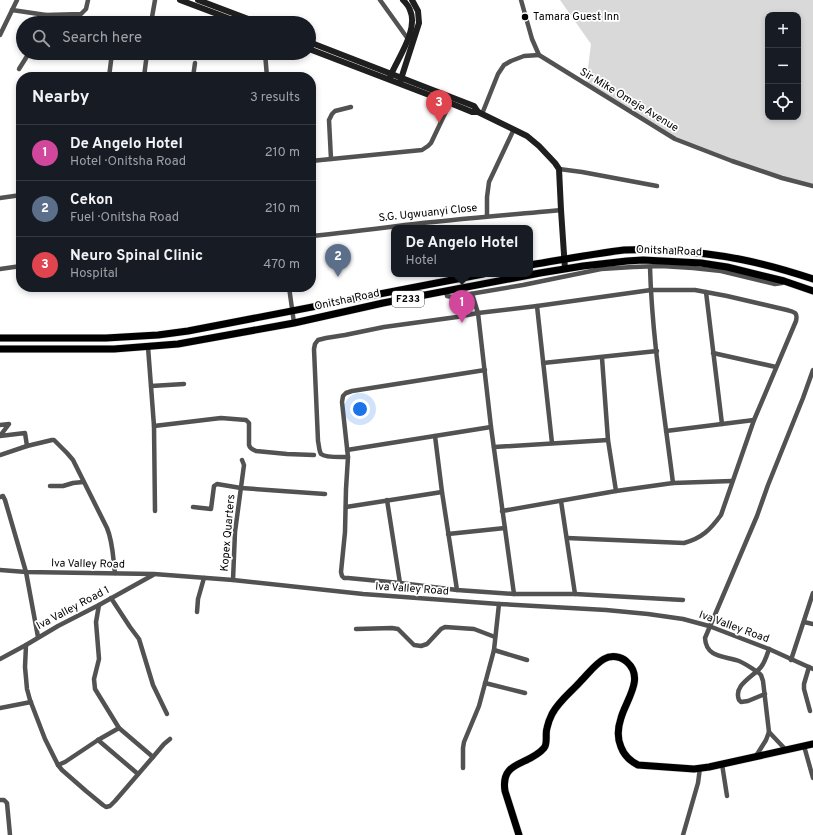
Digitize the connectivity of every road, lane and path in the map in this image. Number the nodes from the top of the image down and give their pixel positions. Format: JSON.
{"nodes":[{"id":1,"x":17,"y":0,"type":"edge"},
{"id":2,"x":88,"y":0,"type":"edge"},
{"id":3,"x":154,"y":0,"type":"edge"},
{"id":4,"x":180,"y":0,"type":"edge"},
{"id":5,"x":198,"y":0,"type":"edge"},
{"id":6,"x":380,"y":0,"type":"edge"},
{"id":7,"x":403,"y":0,"type":"edge"},
{"id":8,"x":412,"y":0,"type":"edge"},
{"id":9,"x":521,"y":0,"type":"edge"},
{"id":10,"x":12,"y":10,"type":"junction"},
{"id":11,"x":228,"y":14,"type":"junction"},
{"id":12,"x":46,"y":15,"type":"joint"},
{"id":13,"x":152,"y":16,"type":"edge"},
{"id":14,"x":231,"y":16,"type":"edge"},
{"id":15,"x":235,"y":16,"type":"edge"},
{"id":16,"x":0,"y":36,"type":"edge"},
{"id":17,"x":408,"y":39,"type":"junction"},
{"id":18,"x":316,"y":45,"type":"edge"},
{"id":19,"x":316,"y":51,"type":"edge"},
{"id":20,"x":539,"y":55,"type":"junction"},
{"id":21,"x":25,"y":60,"type":"edge"},
{"id":22,"x":111,"y":60,"type":"edge"},
{"id":23,"x":146,"y":60,"type":"edge"},
{"id":24,"x":266,"y":60,"type":"edge"},
{"id":25,"x":195,"y":63,"type":"dead end"},
{"id":26,"x":19,"y":70,"type":"dead end"},
{"id":27,"x":110,"y":72,"type":"edge"},
{"id":28,"x":145,"y":72,"type":"edge"},
{"id":29,"x":194,"y":72,"type":"edge"},
{"id":30,"x":267,"y":72,"type":"edge"},
{"id":31,"x":390,"y":77,"type":"junction"},
{"id":32,"x":400,"y":81,"type":"junction"},
{"id":33,"x":450,"y":103,"type":"junction"},
{"id":34,"x":351,"y":107,"type":"dead end"},
{"id":35,"x":480,"y":113,"type":"junction"},
{"id":36,"x":514,"y":129,"type":"junction"},
{"id":37,"x":331,"y":159,"type":"junction"},
{"id":38,"x":316,"y":160,"type":"edge"},
{"id":39,"x":559,"y":169,"type":"junction"},
{"id":40,"x":657,"y":186,"type":"dead end"},
{"id":41,"x":813,"y":186,"type":"edge"},
{"id":42,"x":0,"y":194,"type":"edge"},
{"id":43,"x":16,"y":196,"type":"edge"},
{"id":44,"x":0,"y":198,"type":"edge"},
{"id":45,"x":561,"y":210,"type":"junction"},
{"id":46,"x":487,"y":216,"type":"junction"},
{"id":47,"x":405,"y":225,"type":"edge"},
{"id":48,"x":391,"y":227,"type":"edge"},
{"id":49,"x":316,"y":236,"type":"edge"},
{"id":50,"x":565,"y":259,"type":"junction"},
{"id":51,"x":533,"y":264,"type":"edge"},
{"id":52,"x":16,"y":267,"type":"edge"},
{"id":53,"x":650,"y":267,"type":"junction"},
{"id":54,"x":0,"y":269,"type":"edge"},
{"id":55,"x":565,"y":269,"type":"junction"},
{"id":56,"x":533,"y":275,"type":"edge"},
{"id":57,"x":468,"y":277,"type":"edge"},
{"id":58,"x":522,"y":277,"type":"edge"},
{"id":59,"x":813,"y":279,"type":"edge"},
{"id":60,"x":784,"y":280,"type":"junction"},
{"id":61,"x":651,"y":290,"type":"junction"},
{"id":62,"x":446,"y":291,"type":"junction"},
{"id":63,"x":813,"y":291,"type":"edge"},
{"id":64,"x":290,"y":292,"type":"edge"},
{"id":65,"x":706,"y":292,"type":"junction"},
{"id":66,"x":472,"y":294,"type":"junction"},
{"id":67,"x":537,"y":306,"type":"junction"},
{"id":68,"x":292,"y":311,"type":"junction"},
{"id":69,"x":478,"y":313,"type":"junction"},
{"id":70,"x":294,"y":322,"type":"junction"},
{"id":71,"x":0,"y":338,"type":"edge"},
{"id":72,"x":148,"y":347,"type":"junction"},
{"id":73,"x":0,"y":349,"type":"edge"},
{"id":74,"x":657,"y":351,"type":"junction"},
{"id":75,"x":713,"y":353,"type":"junction"},
{"id":76,"x":602,"y":358,"type":"junction"},
{"id":77,"x":543,"y":363,"type":"junction"},
{"id":78,"x":776,"y":367,"type":"junction"},
{"id":79,"x":485,"y":370,"type":"junction"},
{"id":80,"x":813,"y":370,"type":"edge"},
{"id":81,"x":184,"y":384,"type":"dead end"},
{"id":82,"x":151,"y":386,"type":"junction"},
{"id":83,"x":754,"y":420,"type":"junction"},
{"id":84,"x":722,"y":424,"type":"junction"},
{"id":85,"x":0,"y":425,"type":"edge"},
{"id":86,"x":154,"y":426,"type":"junction"},
{"id":87,"x":491,"y":427,"type":"junction"},
{"id":88,"x":666,"y":431,"type":"junction"},
{"id":89,"x":435,"y":436,"type":"junction"},
{"id":90,"x":608,"y":440,"type":"junction"},
{"id":91,"x":552,"y":443,"type":"junction"},
{"id":92,"x":27,"y":446,"type":"junction"},
{"id":93,"x":494,"y":447,"type":"junction"},
{"id":94,"x":347,"y":450,"type":"junction"},
{"id":95,"x":0,"y":455,"type":"edge"},
{"id":96,"x":314,"y":455,"type":"dead end"},
{"id":97,"x":348,"y":457,"type":"junction"},
{"id":98,"x":242,"y":460,"type":"dead end"},
{"id":99,"x":732,"y":481,"type":"junction"},
{"id":100,"x":83,"y":482,"type":"junction"},
{"id":101,"x":673,"y":483,"type":"junction"},
{"id":102,"x":50,"y":486,"type":"dead end"},
{"id":103,"x":241,"y":488,"type":"junction"},
{"id":104,"x":616,"y":491,"type":"junction"},
{"id":105,"x":442,"y":492,"type":"junction"},
{"id":106,"x":325,"y":494,"type":"dead end"},
{"id":107,"x":0,"y":496,"type":"edge"},
{"id":108,"x":387,"y":500,"type":"junction"},
{"id":109,"x":562,"y":501,"type":"junction"},
{"id":110,"x":193,"y":506,"type":"dead end"},
{"id":111,"x":346,"y":507,"type":"junction"},
{"id":112,"x":155,"y":511,"type":"dead end"},
{"id":113,"x":502,"y":511,"type":"junction"},
{"id":114,"x":505,"y":528,"type":"junction"},
{"id":115,"x":448,"y":534,"type":"junction"},
{"id":116,"x":567,"y":538,"type":"junction"},
{"id":117,"x":0,"y":570,"type":"edge"},
{"id":118,"x":26,"y":572,"type":"junction"},
{"id":119,"x":115,"y":573,"type":"junction"},
{"id":120,"x":154,"y":574,"type":"junction"},
{"id":121,"x":204,"y":578,"type":"junction"},
{"id":122,"x":233,"y":580,"type":"junction"},
{"id":123,"x":400,"y":582,"type":"junction"},
{"id":124,"x":457,"y":590,"type":"junction"},
{"id":125,"x":813,"y":593,"type":"edge"},
{"id":126,"x":514,"y":594,"type":"junction"},
{"id":127,"x":575,"y":594,"type":"junction"},
{"id":128,"x":111,"y":598,"type":"junction"},
{"id":129,"x":683,"y":600,"type":"dead end"},
{"id":130,"x":499,"y":604,"type":"junction"},
{"id":131,"x":99,"y":605,"type":"junction"},
{"id":132,"x":197,"y":612,"type":"dead end"},
{"id":133,"x":804,"y":622,"type":"junction"},
{"id":134,"x":813,"y":624,"type":"edge"},
{"id":135,"x":709,"y":626,"type":"junction"},
{"id":136,"x":356,"y":629,"type":"dead end"},
{"id":137,"x":38,"y":637,"type":"junction"},
{"id":138,"x":495,"y":637,"type":"junction"},
{"id":139,"x":26,"y":645,"type":"junction"},
{"id":140,"x":769,"y":649,"type":"junction"},
{"id":141,"x":494,"y":650,"type":"junction"},
{"id":142,"x":0,"y":659,"type":"edge"},
{"id":143,"x":527,"y":660,"type":"dead end"},
{"id":144,"x":791,"y":660,"type":"junction"},
{"id":145,"x":811,"y":668,"type":"edge"},
{"id":146,"x":757,"y":672,"type":"junction"},
{"id":147,"x":485,"y":683,"type":"junction"},
{"id":148,"x":525,"y":693,"type":"dead end"},
{"id":149,"x":765,"y":694,"type":"junction"},
{"id":150,"x":31,"y":702,"type":"junction"},
{"id":151,"x":0,"y":708,"type":"edge"},
{"id":152,"x":810,"y":711,"type":"dead end"},
{"id":153,"x":167,"y":714,"type":"dead end"},
{"id":154,"x":119,"y":728,"type":"junction"},
{"id":155,"x":769,"y":732,"type":"junction"},
{"id":156,"x":170,"y":739,"type":"dead end"},
{"id":157,"x":98,"y":740,"type":"junction"},
{"id":158,"x":813,"y":744,"type":"edge"},
{"id":159,"x":804,"y":746,"type":"junction"},
{"id":160,"x":786,"y":750,"type":"junction"},
{"id":161,"x":756,"y":756,"type":"junction"},
{"id":162,"x":152,"y":757,"type":"junction"},
{"id":163,"x":722,"y":764,"type":"junction"},
{"id":164,"x":58,"y":765,"type":"junction"},
{"id":165,"x":463,"y":768,"type":"dead end"},
{"id":166,"x":700,"y":768,"type":"junction"},
{"id":167,"x":138,"y":774,"type":"junction"},
{"id":168,"x":813,"y":778,"type":"edge"},
{"id":169,"x":727,"y":796,"type":"dead end"},
{"id":170,"x":0,"y":800,"type":"edge"},
{"id":171,"x":10,"y":835,"type":"edge"},
{"id":172,"x":519,"y":835,"type":"edge"},
{"id":173,"x":683,"y":835,"type":"edge"}],
"edges":[{"from":1,"to":10,"type":"street"},
{"from":2,"to":12,"type":"street"},
{"from":3,"to":13,"type":"street"},
{"from":4,"to":11,"type":"main road"},
{"from":5,"to":11,"type":"main road"},
{"from":6,"to":17,"type":"street"},
{"from":7,"to":17,"type":"main road"},
{"from":8,"to":32,"type":"main road"},
{"from":9,"to":20,"type":"street"},
{"from":10,"to":12,"type":"street"},
{"from":10,"to":16,"type":"street"},
{"from":11,"to":14,"type":"main road"},
{"from":11,"to":15,"type":"main road"},
{"from":17,"to":31,"type":"main road"},
{"from":18,"to":31,"type":"main road"},
{"from":19,"to":31,"type":"main road"},
{"from":20,"to":35,"type":"street"},
{"from":20,"to":41,"type":"street","name":"Sir Mike Omeje Avenue"},
{"from":21,"to":26,"type":"street"},
{"from":22,"to":27,"type":"street"},
{"from":23,"to":28,"type":"street"},
{"from":24,"to":30,"type":"street"},
{"from":25,"to":29,"type":"street"},
{"from":31,"to":32,"type":"main road"},
{"from":32,"to":33,"type":"main road"},
{"from":32,"to":35,"type":"main road"},
{"from":33,"to":35,"type":"main road"},
{"from":33,"to":37,"type":"street"},
{"from":34,"to":37,"type":"street"},
{"from":35,"to":36,"type":"main road"},
{"from":36,"to":39,"type":"main road"},
{"from":36,"to":46,"type":"street","name":"S.G. Ugwuanyi Close"},
{"from":37,"to":38,"type":"street"},
{"from":39,"to":40,"type":"street"},
{"from":39,"to":45,"type":"main road"},
{"from":42,"to":44,"type":"street"},
{"from":43,"to":44,"type":"street"},
{"from":45,"to":46,"type":"street"},
{"from":45,"to":50,"type":"main road"},
{"from":46,"to":47,"type":"street","name":"S.G. Ugwuanyi Close"},
{"from":48,"to":49,"type":"street","name":"S.G. Ugwuanyi Close"},
{"from":50,"to":51,"type":"main road","name":"Onitsha Road"},
{"from":50,"to":55,"type":"main road"},
{"from":50,"to":59,"type":"main road","name":"Onitsha Road"},
{"from":52,"to":54,"type":"street"},
{"from":53,"to":60,"type":"street"},
{"from":53,"to":61,"type":"street"},
{"from":53,"to":66,"type":"street"},
{"from":55,"to":56,"type":"main road","name":"Onitsha Road","number":"F233"},
{"from":55,"to":60,"type":"main road","name":"Onitsha Road","number":"F233"},
{"from":57,"to":68,"type":"main road","name":"Onitsha Road","number":"F233"},
{"from":58,"to":62,"type":"main road","name":"Onitsha Road","number":"F233"},
{"from":60,"to":63,"type":"main road","name":"Onitsha Road","number":"F233"},
{"from":61,"to":65,"type":"street"},
{"from":61,"to":67,"type":"street"},
{"from":61,"to":74,"type":"street"},
{"from":62,"to":66,"type":"street"},
{"from":62,"to":70,"type":"main road","name":"Onitsha Road","number":"F233"},
{"from":64,"to":68,"type":"street"},
{"from":65,"to":75,"type":"street"},
{"from":65,"to":78,"type":"street"},
{"from":66,"to":69,"type":"street"},
{"from":67,"to":69,"type":"street"},
{"from":67,"to":77,"type":"street"},
{"from":68,"to":70,"type":"street"},
{"from":68,"to":71,"type":"main road","name":"Onitsha Road","number":"F233"},
{"from":69,"to":79,"type":"street"},
{"from":69,"to":97,"type":"street"},
{"from":70,"to":72,"type":"main road","name":"Onitsha Road","number":"F233"},
{"from":72,"to":73,"type":"main road","name":"Onitsha Road","number":"F233"},
{"from":72,"to":82,"type":"street"},
{"from":74,"to":76,"type":"street"},
{"from":74,"to":88,"type":"street"},
{"from":75,"to":78,"type":"street"},
{"from":75,"to":84,"type":"street"},
{"from":76,"to":77,"type":"street"},
{"from":76,"to":90,"type":"street"},
{"from":77,"to":91,"type":"street"},
{"from":78,"to":83,"type":"street"},
{"from":79,"to":87,"type":"street"},
{"from":79,"to":94,"type":"street"},
{"from":80,"to":135,"type":"street"},
{"from":81,"to":82,"type":"street"},
{"from":82,"to":86,"type":"street"},
{"from":83,"to":84,"type":"street"},
{"from":83,"to":99,"type":"street"},
{"from":84,"to":88,"type":"street"},
{"from":85,"to":92,"type":"street"},
{"from":86,"to":96,"type":"street"},
{"from":86,"to":112,"type":"street"},
{"from":87,"to":89,"type":"street"},
{"from":87,"to":93,"type":"street"},
{"from":88,"to":101,"type":"street"},
{"from":89,"to":94,"type":"street"},
{"from":89,"to":105,"type":"street"},
{"from":90,"to":91,"type":"street"},
{"from":90,"to":104,"type":"street"},
{"from":91,"to":93,"type":"street"},
{"from":92,"to":95,"type":"street"},
{"from":92,"to":100,"type":"street"},
{"from":93,"to":113,"type":"street"},
{"from":94,"to":97,"type":"street"},
{"from":97,"to":111,"type":"street"},
{"from":98,"to":103,"type":"street","name":"Kopex Quarters"},
{"from":99,"to":101,"type":"street"},
{"from":99,"to":116,"type":"street"},
{"from":100,"to":102,"type":"street"},
{"from":100,"to":119,"type":"street"},
{"from":101,"to":104,"type":"street"},
{"from":103,"to":106,"type":"street","name":"Kopex Quarters"},
{"from":103,"to":110,"type":"street","name":"Kopex Quarters"},
{"from":103,"to":122,"type":"street","name":"Kopex Quarters"},
{"from":104,"to":109,"type":"street"},
{"from":105,"to":108,"type":"street"},
{"from":105,"to":115,"type":"street"},
{"from":107,"to":118,"type":"street"},
{"from":108,"to":111,"type":"street"},
{"from":108,"to":123,"type":"street"},
{"from":109,"to":113,"type":"street"},
{"from":109,"to":116,"type":"street"},
{"from":111,"to":123,"type":"street"},
{"from":113,"to":114,"type":"street"},
{"from":114,"to":115,"type":"street"},
{"from":114,"to":126,"type":"street"},
{"from":115,"to":124,"type":"street"},
{"from":116,"to":127,"type":"street"},
{"from":117,"to":118,"type":"street","name":"Iva Valley Road"},
{"from":118,"to":119,"type":"street","name":"Iva Valley Road"},
{"from":118,"to":137,"type":"street"},
{"from":119,"to":120,"type":"street","name":"Iva Valley Road"},
{"from":120,"to":121,"type":"street","name":"Iva Valley Road"},
{"from":120,"to":128,"type":"street","name":"Iva Valley Road 1"},
{"from":121,"to":122,"type":"street","name":"Iva Valley Road"},
{"from":121,"to":132,"type":"street"},
{"from":122,"to":130,"type":"street","name":"Iva Valley Road"},
{"from":123,"to":124,"type":"street"},
{"from":124,"to":126,"type":"street"},
{"from":125,"to":133,"type":"street"},
{"from":126,"to":127,"type":"street"},
{"from":127,"to":129,"type":"street"},
{"from":128,"to":131,"type":"street","name":"Iva Valley Road 1"},
{"from":128,"to":153,"type":"street"},
{"from":130,"to":135,"type":"street","name":"Iva Valley Road"},
{"from":130,"to":138,"type":"street"},
{"from":131,"to":137,"type":"street","name":"Iva Valley Road 1"},
{"from":131,"to":154,"type":"street"},
{"from":133,"to":134,"type":"street"},
{"from":133,"to":144,"type":"street"},
{"from":135,"to":140,"type":"street","name":"Iva Valley Road"},
{"from":135,"to":146,"type":"street"},
{"from":136,"to":138,"type":"street"},
{"from":137,"to":139,"type":"street","name":"Iva Valley Road 1"},
{"from":138,"to":141,"type":"street"},
{"from":139,"to":142,"type":"street","name":"Iva Valley Road 1"},
{"from":139,"to":150,"type":"street"},
{"from":140,"to":144,"type":"street","name":"Iva Valley Road"},
{"from":140,"to":146,"type":"street"},
{"from":141,"to":143,"type":"street"},
{"from":141,"to":147,"type":"street"},
{"from":144,"to":145,"type":"street","name":"Iva Valley Road"},
{"from":145,"to":152,"type":"street"},
{"from":146,"to":149,"type":"street"},
{"from":146,"to":149,"type":"street"},
{"from":147,"to":148,"type":"street"},
{"from":147,"to":165,"type":"street"},
{"from":149,"to":155,"type":"street"},
{"from":150,"to":151,"type":"street"},
{"from":150,"to":164,"type":"street"},
{"from":154,"to":157,"type":"street"},
{"from":154,"to":162,"type":"street"},
{"from":155,"to":160,"type":"street"},
{"from":155,"to":161,"type":"street"},
{"from":156,"to":162,"type":"street"},
{"from":157,"to":164,"type":"street"},
{"from":157,"to":167,"type":"street"},
{"from":158,"to":159,"type":"main road"},
{"from":159,"to":160,"type":"main road"},
{"from":159,"to":168,"type":"street"},
{"from":160,"to":161,"type":"main road"},
{"from":161,"to":163,"type":"main road"},
{"from":162,"to":167,"type":"street"},
{"from":163,"to":166,"type":"main road"},
{"from":163,"to":169,"type":"street"},
{"from":164,"to":167,"type":"street"},
{"from":166,"to":172,"type":"main road"},
{"from":166,"to":173,"type":"street"},
{"from":170,"to":171,"type":"street"}]}
